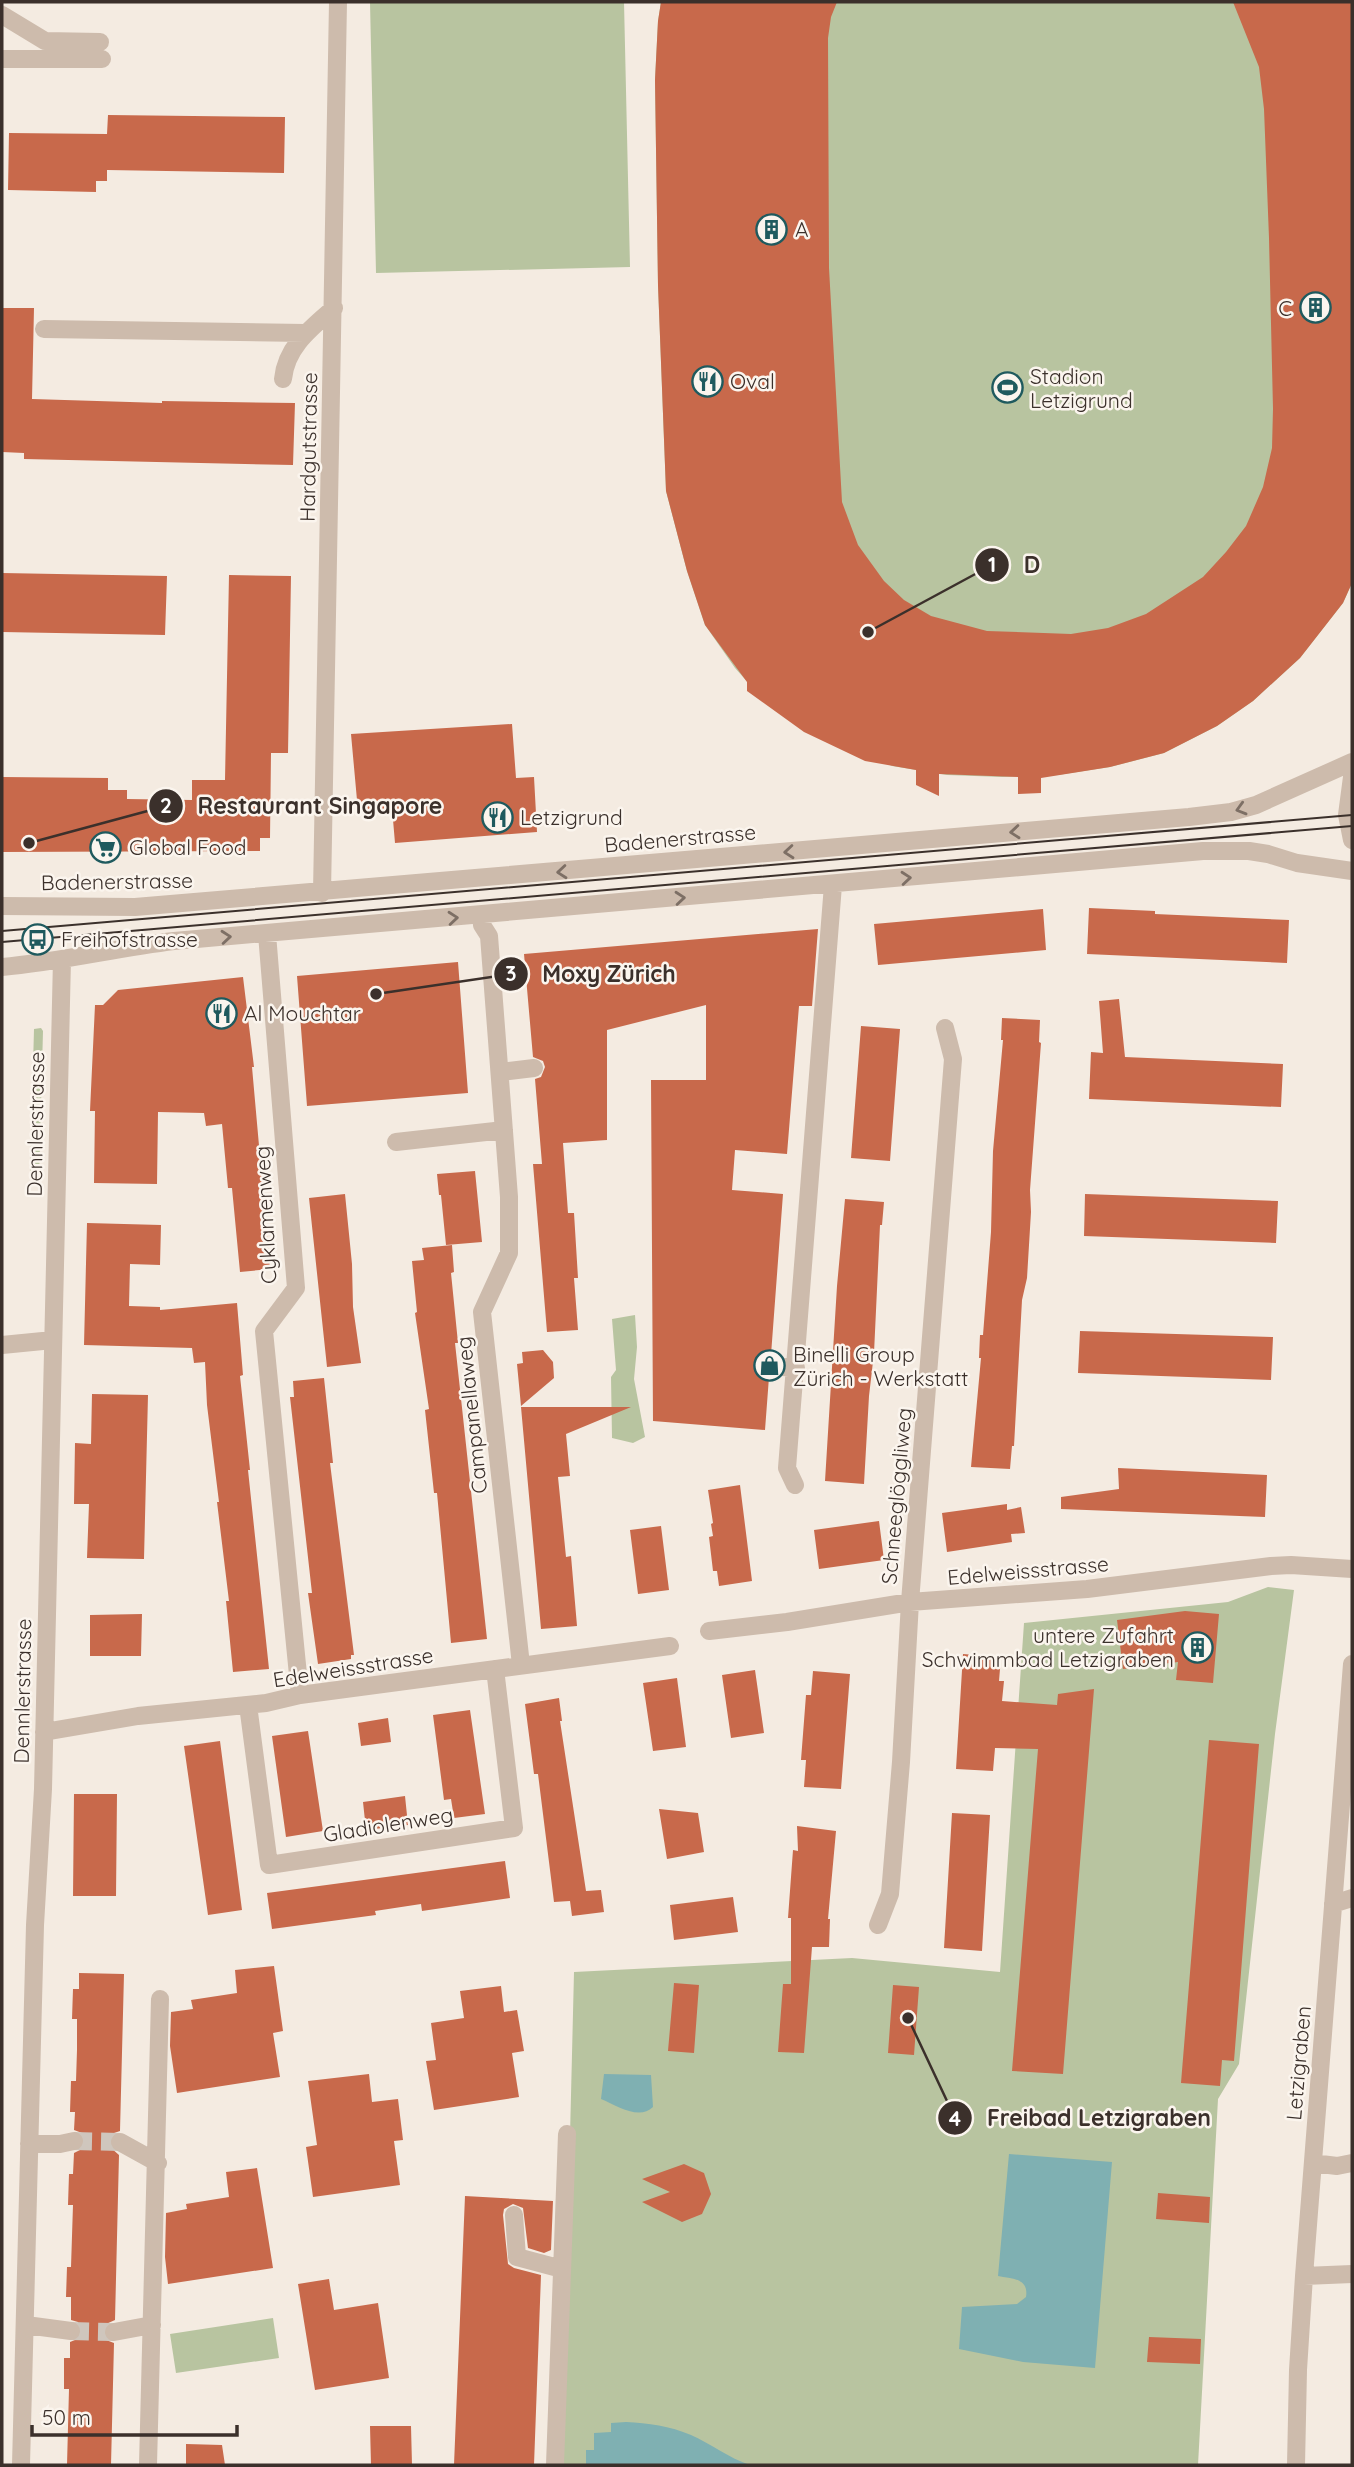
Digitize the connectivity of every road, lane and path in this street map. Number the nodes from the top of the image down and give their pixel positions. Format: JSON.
{"nodes":[{"id":1,"x":338,"y":2,"type":"edge"},
{"id":2,"x":2,"y":15,"type":"edge"},
{"id":3,"x":2,"y":59,"type":"edge"},
{"id":4,"x":334,"y":308,"type":"junction"},
{"id":5,"x":44,"y":329,"type":"dead end"},
{"id":6,"x":305,"y":333,"type":"junction"},
{"id":7,"x":283,"y":380,"type":"dead end"},
{"id":8,"x":1352,"y":762,"type":"edge"},
{"id":9,"x":1352,"y":776,"type":"edge"},
{"id":10,"x":1352,"y":840,"type":"edge"},
{"id":11,"x":1352,"y":871,"type":"edge"},
{"id":12,"x":832,"y":885,"type":"junction"},
{"id":13,"x":322,"y":893,"type":"junction"},
{"id":14,"x":2,"y":906,"type":"edge"},
{"id":15,"x":481,"y":916,"type":"junction"},
{"id":16,"x":267,"y":934,"type":"junction"},
{"id":17,"x":62,"y":959,"type":"junction"},
{"id":18,"x":2,"y":967,"type":"edge"},
{"id":19,"x":945,"y":1028,"type":"dead end"},
{"id":20,"x":534,"y":1068,"type":"dead end"},
{"id":21,"x":500,"y":1072,"type":"junction"},
{"id":22,"x":504,"y":1130,"type":"junction"},
{"id":23,"x":396,"y":1143,"type":"dead end"},
{"id":24,"x":53,"y":1340,"type":"junction"},
{"id":25,"x":2,"y":1345,"type":"edge"},
{"id":26,"x":770,"y":1366,"type":"dead end"},
{"id":27,"x":796,"y":1368,"type":"junction"},
{"id":28,"x":795,"y":1485,"type":"dead end"},
{"id":29,"x":1352,"y":1569,"type":"edge"},
{"id":30,"x":910,"y":1602,"type":"junction"},
{"id":31,"x":709,"y":1631,"type":"dead end"},
{"id":32,"x":670,"y":1646,"type":"dead end"},
{"id":33,"x":1352,"y":1664,"type":"edge"},
{"id":34,"x":521,"y":1665,"type":"junction"},
{"id":35,"x":495,"y":1669,"type":"junction"},
{"id":36,"x":300,"y":1695,"type":"junction"},
{"id":37,"x":248,"y":1706,"type":"junction"},
{"id":38,"x":44,"y":1732,"type":"junction"},
{"id":39,"x":1352,"y":1899,"type":"edge"},
{"id":40,"x":1333,"y":1904,"type":"junction"},
{"id":41,"x":878,"y":1924,"type":"dead end"},
{"id":42,"x":160,"y":1999,"type":"dead end"},
{"id":43,"x":567,"y":2134,"type":"dead end"},
{"id":44,"x":74,"y":2141,"type":"tunnel mouth"},
{"id":45,"x":120,"y":2141,"type":"tunnel mouth"},
{"id":46,"x":29,"y":2144,"type":"junction"},
{"id":47,"x":158,"y":2163,"type":"junction"},
{"id":48,"x":1313,"y":2163,"type":"junction"},
{"id":49,"x":1352,"y":2163,"type":"edge"},
{"id":50,"x":514,"y":2214,"type":"dead end"},
{"id":51,"x":562,"y":2269,"type":"junction"},
{"id":52,"x":1352,"y":2274,"type":"edge"},
{"id":53,"x":1304,"y":2276,"type":"junction"},
{"id":54,"x":26,"y":2325,"type":"junction"},
{"id":55,"x":152,"y":2325,"type":"junction"},
{"id":56,"x":71,"y":2331,"type":"tunnel mouth"},
{"id":57,"x":114,"y":2332,"type":"tunnel mouth"},
{"id":58,"x":21,"y":2465,"type":"edge"},
{"id":59,"x":148,"y":2465,"type":"edge"},
{"id":60,"x":555,"y":2465,"type":"edge"},
{"id":61,"x":1296,"y":2465,"type":"edge"}],
"edges":[{"from":1,"to":4,"type":"street","name":"Hardgutstrasse"},
{"from":2,"to":3,"type":"street"},
{"from":4,"to":6,"type":"street"},
{"from":4,"to":13,"type":"street","name":"Hardgutstrasse"},
{"from":5,"to":6,"type":"street"},
{"from":6,"to":7,"type":"street"},
{"from":8,"to":13,"type":"street","name":"Badenerstrasse","one_way":true},
{"from":9,"to":10,"type":"street"},
{"from":12,"to":11,"type":"street","one_way":true},
{"from":15,"to":12,"type":"street","one_way":true},
{"from":12,"to":27,"type":"street"},
{"from":13,"to":14,"type":"street","name":"Badenerstrasse"},
{"from":16,"to":15,"type":"street","one_way":true},
{"from":15,"to":21,"type":"street","name":"Campanellaweg"},
{"from":17,"to":16,"type":"street","one_way":true},
{"from":16,"to":36,"type":"street","name":"Cyklamenweg"},
{"from":17,"to":18,"type":"street"},
{"from":17,"to":24,"type":"street","name":"Dennlerstrasse"},
{"from":19,"to":30,"type":"street","name":"Schneeglöggliweg"},
{"from":20,"to":21,"type":"street"},
{"from":21,"to":22,"type":"street","name":"Campanellaweg"},
{"from":22,"to":23,"type":"street"},
{"from":22,"to":34,"type":"street","name":"Campanellaweg"},
{"from":24,"to":25,"type":"street"},
{"from":24,"to":38,"type":"street","name":"Dennlerstrasse"},
{"from":26,"to":27,"type":"street"},
{"from":27,"to":28,"type":"street"},
{"from":29,"to":30,"type":"street","name":"Edelweissstrasse"},
{"from":30,"to":31,"type":"street","name":"Edelweissstrasse"},
{"from":30,"to":41,"type":"street","name":"Schneeglöggliweg"},
{"from":32,"to":34,"type":"street","name":"Edelweissstrasse"},
{"from":33,"to":40,"type":"street","name":"Letzigraben"},
{"from":34,"to":35,"type":"street","name":"Edelweissstrasse"},
{"from":35,"to":36,"type":"street","name":"Edelweissstrasse"},
{"from":35,"to":37,"type":"street","name":"Gladiolenweg"},
{"from":36,"to":37,"type":"street","name":"Edelweissstrasse"},
{"from":37,"to":38,"type":"street","name":"Edelweissstrasse"},
{"from":38,"to":46,"type":"street","name":"Dennlerstrasse"},
{"from":39,"to":40,"type":"street"},
{"from":40,"to":48,"type":"street","name":"Letzigraben"},
{"from":42,"to":47,"type":"street"},
{"from":43,"to":51,"type":"street"},
{"from":44,"to":46,"type":"street"},
{"from":45,"to":47,"type":"street"},
{"from":46,"to":54,"type":"street","name":"Dennlerstrasse"},
{"from":47,"to":55,"type":"street"},
{"from":48,"to":49,"type":"street"},
{"from":48,"to":53,"type":"street","name":"Letzigraben"},
{"from":50,"to":51,"type":"street"},
{"from":51,"to":60,"type":"street"},
{"from":52,"to":53,"type":"street"},
{"from":53,"to":61,"type":"street","name":"Letzigraben"},
{"from":54,"to":56,"type":"street"},
{"from":54,"to":58,"type":"street","name":"Dennlerstrasse"},
{"from":55,"to":57,"type":"street"},
{"from":55,"to":59,"type":"street"}]}
